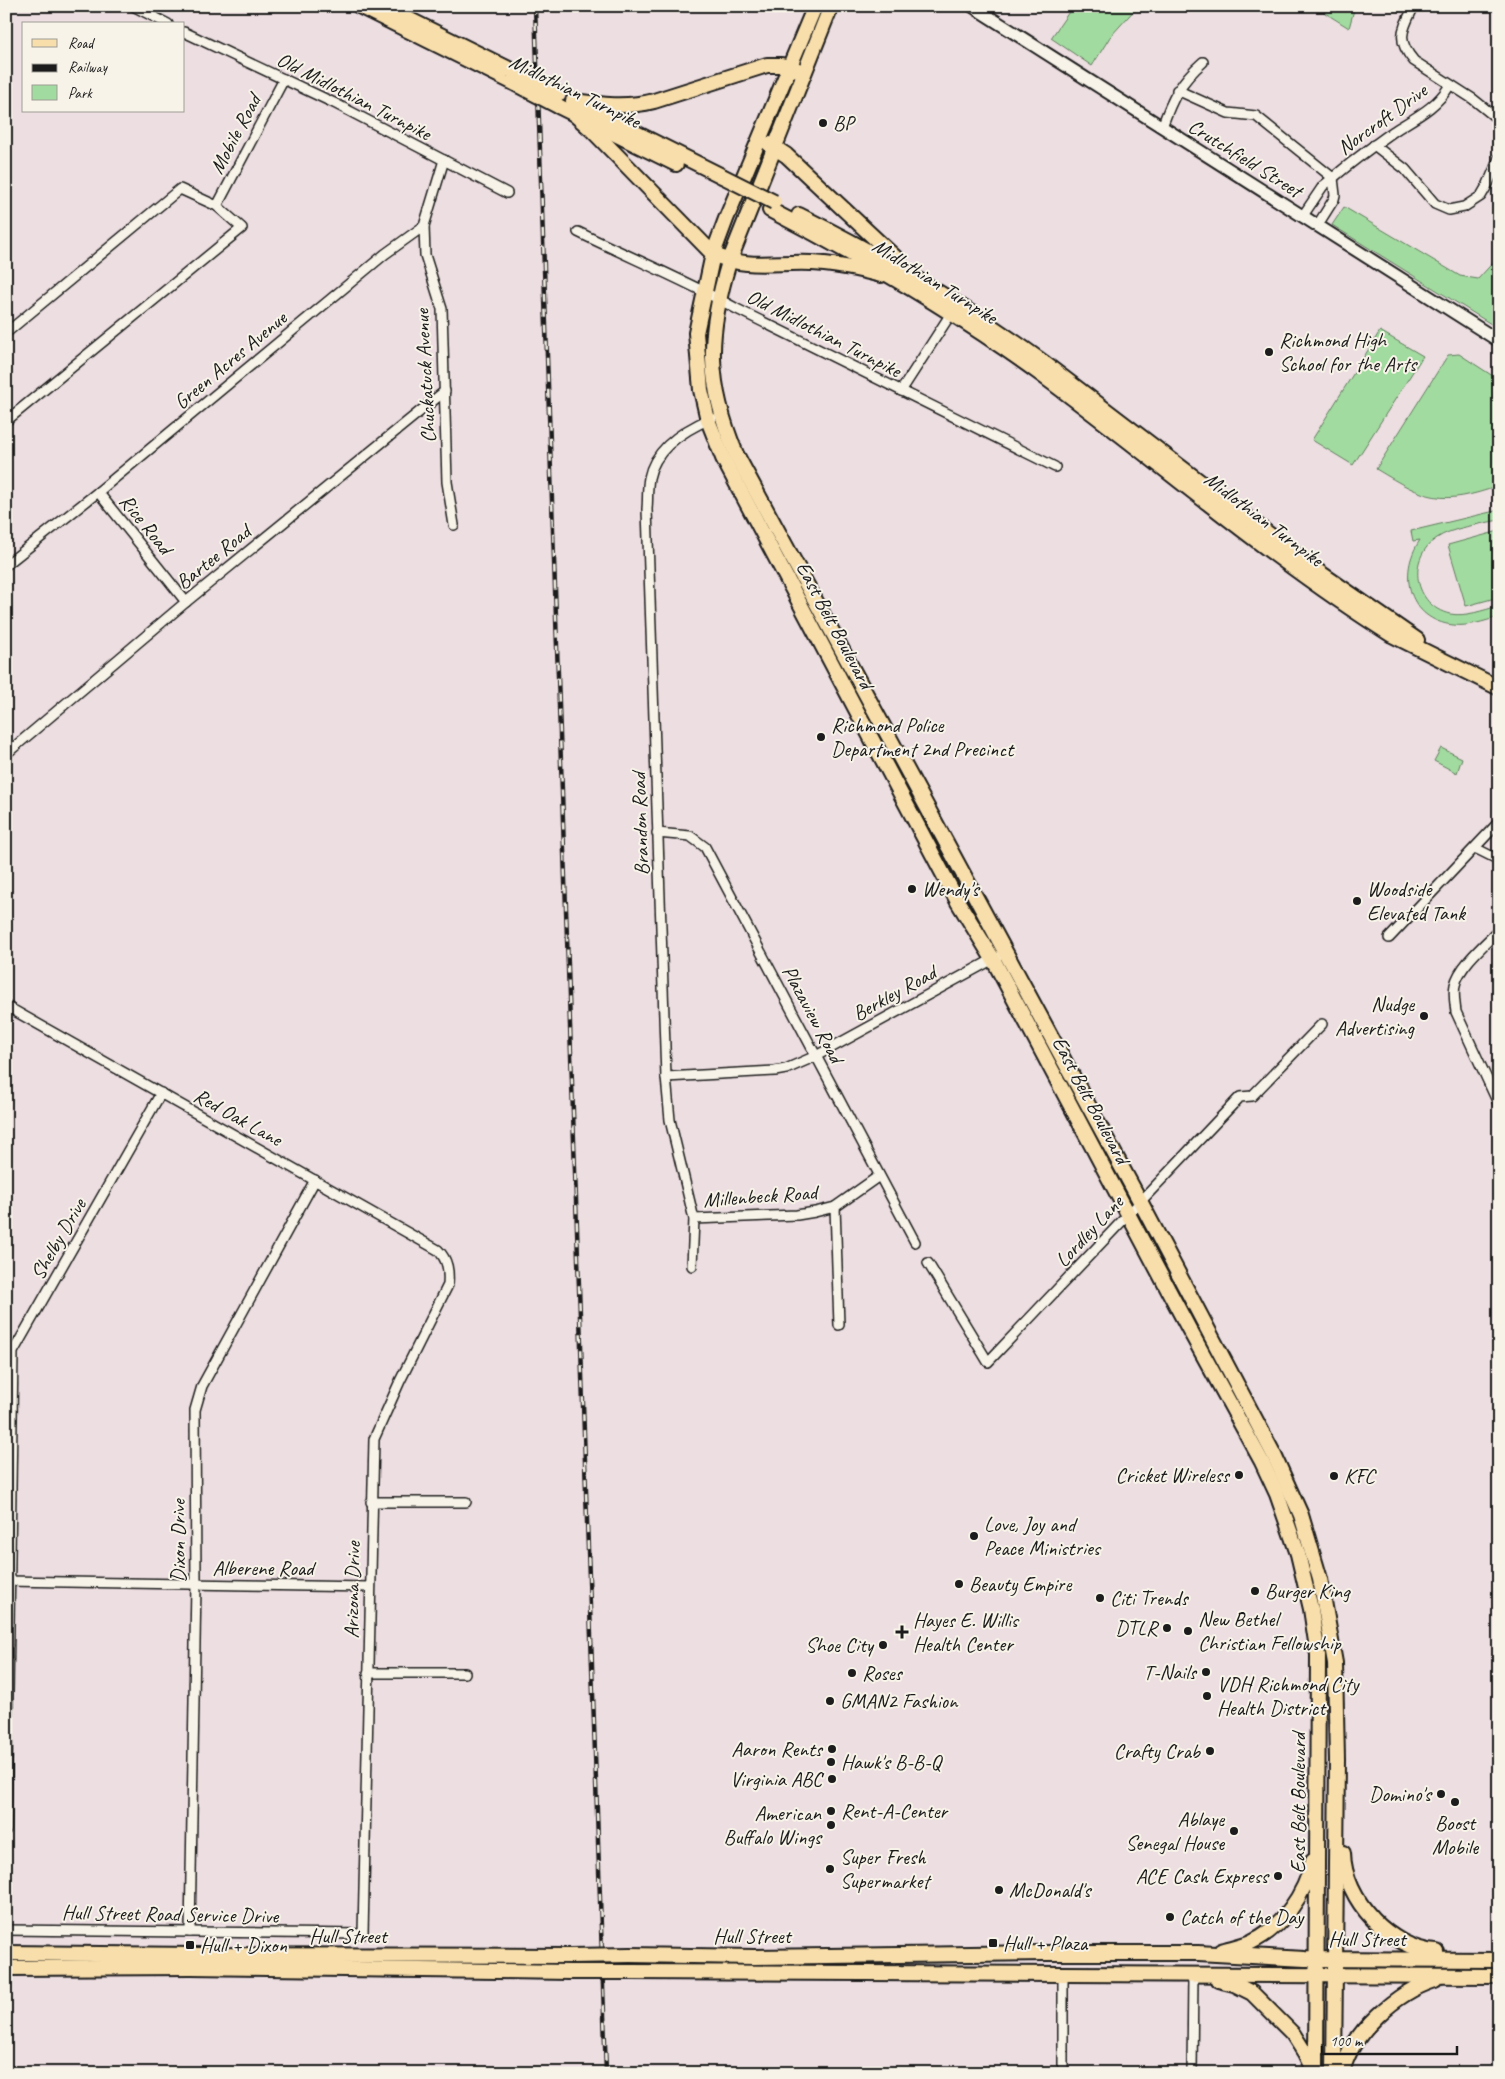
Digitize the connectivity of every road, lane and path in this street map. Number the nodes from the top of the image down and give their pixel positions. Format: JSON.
{"nodes":[{"id":1,"x":133,"y":6,"type":"edge"},
{"id":2,"x":359,"y":6,"type":"edge"},
{"id":3,"x":382,"y":6,"type":"edge"},
{"id":4,"x":815,"y":6,"type":"edge"},
{"id":5,"x":832,"y":6,"type":"edge"},
{"id":6,"x":972,"y":6,"type":"edge"},
{"id":7,"x":1414,"y":6,"type":"edge"},
{"id":8,"x":164,"y":22,"type":"edge"},
{"id":9,"x":185,"y":32,"type":"edge"},
{"id":10,"x":1203,"y":62,"type":"dead end"},
{"id":11,"x":790,"y":67,"type":"junction"},
{"id":12,"x":805,"y":73,"type":"junction"},
{"id":13,"x":511,"y":76,"type":"junction"},
{"id":14,"x":284,"y":79,"type":"junction"},
{"id":15,"x":1450,"y":85,"type":"junction"},
{"id":16,"x":1178,"y":90,"type":"junction"},
{"id":17,"x":573,"y":107,"type":"junction"},
{"id":18,"x":1499,"y":120,"type":"edge"},
{"id":19,"x":1162,"y":127,"type":"junction"},
{"id":20,"x":759,"y":140,"type":"junction"},
{"id":21,"x":1374,"y":145,"type":"junction"},
{"id":22,"x":776,"y":146,"type":"junction"},
{"id":23,"x":1499,"y":158,"type":"edge"},
{"id":24,"x":444,"y":160,"type":"junction"},
{"id":25,"x":1332,"y":178,"type":"junction"},
{"id":26,"x":507,"y":192,"type":"dead end"},
{"id":27,"x":217,"y":206,"type":"junction"},
{"id":28,"x":772,"y":206,"type":"junction"},
{"id":29,"x":1302,"y":217,"type":"junction"},
{"id":30,"x":424,"y":226,"type":"junction"},
{"id":31,"x":1317,"y":226,"type":"junction"},
{"id":32,"x":578,"y":232,"type":"dead end"},
{"id":33,"x":713,"y":254,"type":"junction"},
{"id":34,"x":729,"y":262,"type":"junction"},
{"id":35,"x":753,"y":264,"type":"junction"},
{"id":36,"x":918,"y":279,"type":"junction"},
{"id":37,"x":902,"y":281,"type":"junction"},
{"id":38,"x":704,"y":291,"type":"junction"},
{"id":39,"x":720,"y":294,"type":"junction"},
{"id":40,"x":952,"y":312,"type":"junction"},
{"id":41,"x":6,"y":333,"type":"edge"},
{"id":42,"x":1499,"y":341,"type":"edge"},
{"id":43,"x":445,"y":391,"type":"junction"},
{"id":44,"x":902,"y":392,"type":"junction"},
{"id":45,"x":721,"y":414,"type":"junction"},
{"id":46,"x":708,"y":420,"type":"junction"},
{"id":47,"x":6,"y":421,"type":"edge"},
{"id":48,"x":1054,"y":467,"type":"dead end"},
{"id":49,"x":98,"y":492,"type":"junction"},
{"id":50,"x":454,"y":525,"type":"dead end"},
{"id":51,"x":6,"y":565,"type":"edge"},
{"id":52,"x":186,"y":602,"type":"junction"},
{"id":53,"x":1446,"y":660,"type":"junction"},
{"id":54,"x":1499,"y":688,"type":"edge"},
{"id":55,"x":6,"y":754,"type":"edge"},
{"id":56,"x":1499,"y":822,"type":"edge"},
{"id":57,"x":658,"y":833,"type":"junction"},
{"id":58,"x":1475,"y":848,"type":"junction"},
{"id":59,"x":1499,"y":860,"type":"edge"},
{"id":60,"x":1499,"y":930,"type":"edge"},
{"id":61,"x":1388,"y":938,"type":"dead end"},
{"id":62,"x":999,"y":956,"type":"junction"},
{"id":63,"x":6,"y":1006,"type":"edge"},
{"id":64,"x":1322,"y":1024,"type":"dead end"},
{"id":65,"x":816,"y":1056,"type":"junction"},
{"id":66,"x":666,"y":1077,"type":"junction"},
{"id":67,"x":161,"y":1094,"type":"junction"},
{"id":68,"x":1499,"y":1105,"type":"edge"},
{"id":69,"x":879,"y":1176,"type":"junction"},
{"id":70,"x":315,"y":1180,"type":"junction"},
{"id":71,"x":1140,"y":1201,"type":"junction"},
{"id":72,"x":835,"y":1208,"type":"junction"},
{"id":73,"x":1129,"y":1214,"type":"junction"},
{"id":74,"x":694,"y":1218,"type":"junction"},
{"id":75,"x":915,"y":1242,"type":"dead end"},
{"id":76,"x":928,"y":1263,"type":"dead end"},
{"id":77,"x":447,"y":1264,"type":"joint"},
{"id":78,"x":692,"y":1266,"type":"dead end"},
{"id":79,"x":839,"y":1325,"type":"dead end"},
{"id":80,"x":10,"y":1350,"type":"edge"},
{"id":81,"x":371,"y":1502,"type":"junction"},
{"id":82,"x":466,"y":1502,"type":"dead end"},
{"id":83,"x":8,"y":1581,"type":"edge"},
{"id":84,"x":196,"y":1585,"type":"junction"},
{"id":85,"x":370,"y":1586,"type":"junction"},
{"id":86,"x":368,"y":1673,"type":"junction"},
{"id":87,"x":465,"y":1673,"type":"dead end"},
{"id":88,"x":1336,"y":1816,"type":"junction"},
{"id":89,"x":6,"y":1830,"type":"edge"},
{"id":90,"x":1318,"y":1841,"type":"junction"},
{"id":91,"x":6,"y":1930,"type":"edge"},
{"id":92,"x":190,"y":1932,"type":"junction"},
{"id":93,"x":363,"y":1934,"type":"joint"},
{"id":94,"x":6,"y":1953,"type":"edge"},
{"id":95,"x":1044,"y":1953,"type":"junction"},
{"id":96,"x":1090,"y":1953,"type":"junction"},
{"id":97,"x":1212,"y":1953,"type":"junction"},
{"id":98,"x":1317,"y":1959,"type":"junction"},
{"id":99,"x":1334,"y":1959,"type":"junction"},
{"id":100,"x":1474,"y":1960,"type":"junction"},
{"id":101,"x":1499,"y":1960,"type":"edge"},
{"id":102,"x":6,"y":1968,"type":"edge"},
{"id":103,"x":1499,"y":1972,"type":"edge"},
{"id":104,"x":1018,"y":1974,"type":"junction"},
{"id":105,"x":1063,"y":1974,"type":"junction"},
{"id":106,"x":1193,"y":1974,"type":"junction"},
{"id":107,"x":1318,"y":1975,"type":"junction"},
{"id":108,"x":1334,"y":1976,"type":"junction"},
{"id":109,"x":1499,"y":1976,"type":"edge"},
{"id":110,"x":1445,"y":1977,"type":"junction"},
{"id":111,"x":1468,"y":1977,"type":"junction"},
{"id":112,"x":1063,"y":2073,"type":"edge"},
{"id":113,"x":1192,"y":2073,"type":"edge"},
{"id":114,"x":1315,"y":2073,"type":"edge"},
{"id":115,"x":1334,"y":2073,"type":"edge"},
{"id":116,"x":1342,"y":2073,"type":"edge"}],
"edges":[{"from":1,"to":8,"type":"street"},
{"from":2,"to":13,"type":"main road","name":"Midlothian Turnpike"},
{"from":3,"to":13,"type":"main road","name":"Midlothian Turnpike"},
{"from":4,"to":11,"type":"main road","name":"East Belt Boulevard"},
{"from":5,"to":12,"type":"main road","name":"East Belt Boulevard"},
{"from":6,"to":19,"type":"street","name":"Crutchfield Street"},
{"from":7,"to":15,"type":"street"},
{"from":9,"to":14,"type":"street","name":"Old Midlothian Turnpike"},
{"from":10,"to":16,"type":"street"},
{"from":11,"to":12,"type":"main road"},
{"from":11,"to":17,"type":"main road"},
{"from":11,"to":20,"type":"main road","name":"East Belt Boulevard"},
{"from":12,"to":22,"type":"main road","name":"East Belt Boulevard"},
{"from":13,"to":17,"type":"main road","name":"Midlothian Turnpike","bridge":true},
{"from":14,"to":24,"type":"street","name":"Old Midlothian Turnpike"},
{"from":14,"to":27,"type":"street","name":"Mobile Road"},
{"from":15,"to":18,"type":"street"},
{"from":15,"to":21,"type":"street","name":"Norcroft Drive"},
{"from":16,"to":19,"type":"street"},
{"from":16,"to":25,"type":"street"},
{"from":17,"to":28,"type":"main road","name":"Midlothian Turnpike"},
{"from":17,"to":33,"type":"main road"},
{"from":19,"to":29,"type":"street","name":"Crutchfield Street"},
{"from":20,"to":22,"type":"main road"},
{"from":20,"to":33,"type":"main road","name":"East Belt Boulevard"},
{"from":21,"to":23,"type":"street"},
{"from":21,"to":25,"type":"street","name":"Norcroft Drive"},
{"from":22,"to":34,"type":"main road","name":"East Belt Boulevard"},
{"from":22,"to":36,"type":"main road"},
{"from":24,"to":26,"type":"street","name":"Old Midlothian Turnpike"},
{"from":24,"to":30,"type":"street"},
{"from":25,"to":29,"type":"street","name":"Norcroft Drive"},
{"from":25,"to":31,"type":"street","name":"Norcroft Drive"},
{"from":27,"to":41,"type":"street"},
{"from":27,"to":47,"type":"street"},
{"from":28,"to":36,"type":"main road","name":"Midlothian Turnpike"},
{"from":28,"to":37,"type":"main road","name":"Midlothian Turnpike"},
{"from":29,"to":31,"type":"street","name":"Crutchfield Street"},
{"from":30,"to":43,"type":"street","name":"Chuckatuck Avenue"},
{"from":30,"to":49,"type":"street","name":"Green Acres Avenue"},
{"from":31,"to":42,"type":"street","name":"Crutchfield Street"},
{"from":32,"to":38,"type":"street","name":"Old Midlothian Turnpike"},
{"from":33,"to":34,"type":"main road"},
{"from":33,"to":38,"type":"main road","name":"East Belt Boulevard"},
{"from":34,"to":35,"type":"main road"},
{"from":34,"to":39,"type":"main road","name":"East Belt Boulevard"},
{"from":35,"to":37,"type":"main road"},
{"from":35,"to":39,"type":"main road"},
{"from":36,"to":53,"type":"main road","name":"Midlothian Turnpike"},
{"from":37,"to":40,"type":"main road","name":"Midlothian Turnpike"},
{"from":38,"to":39,"type":"street","name":"Old Midlothian Turnpike"},
{"from":38,"to":46,"type":"main road","name":"East Belt Boulevard"},
{"from":39,"to":44,"type":"street","name":"Old Midlothian Turnpike"},
{"from":39,"to":45,"type":"main road","name":"East Belt Boulevard"},
{"from":40,"to":44,"type":"street"},
{"from":40,"to":53,"type":"main road","name":"Midlothian Turnpike"},
{"from":43,"to":50,"type":"street","name":"Chuckatuck Avenue"},
{"from":43,"to":52,"type":"street","name":"Bartee Road"},
{"from":44,"to":48,"type":"street","name":"Old Midlothian Turnpike"},
{"from":45,"to":46,"type":"street","name":"Brandon Road"},
{"from":45,"to":62,"type":"main road","name":"East Belt Boulevard"},
{"from":46,"to":57,"type":"street","name":"Brandon Road"},
{"from":46,"to":62,"type":"main road","name":"East Belt Boulevard"},
{"from":49,"to":51,"type":"street","name":"Green Acres Avenue"},
{"from":49,"to":52,"type":"street","name":"Rice Road"},
{"from":52,"to":55,"type":"street","name":"Bartee Road"},
{"from":53,"to":54,"type":"main road","name":"Midlothian Turnpike"},
{"from":56,"to":58,"type":"street"},
{"from":57,"to":65,"type":"street","name":"Plazaview Road"},
{"from":57,"to":66,"type":"street","name":"Brandon Road"},
{"from":58,"to":59,"type":"street"},
{"from":58,"to":61,"type":"street"},
{"from":60,"to":68,"type":"street"},
{"from":62,"to":65,"type":"street","name":"Berkley Road"},
{"from":62,"to":71,"type":"main road","name":"East Belt Boulevard"},
{"from":62,"to":73,"type":"main road","name":"East Belt Boulevard"},
{"from":63,"to":67,"type":"street","name":"Red Oak Lane"},
{"from":64,"to":71,"type":"street","name":"Lordley Lane"},
{"from":65,"to":66,"type":"street","name":"Berkley Road"},
{"from":65,"to":69,"type":"street","name":"Plazaview Road"},
{"from":66,"to":74,"type":"street","name":"Brandon Road"},
{"from":67,"to":70,"type":"street","name":"Red Oak Lane"},
{"from":67,"to":80,"type":"street","name":"Shelby Drive"},
{"from":69,"to":72,"type":"street","name":"Millenbeck Road"},
{"from":69,"to":75,"type":"street","name":"Plazaview Road"},
{"from":70,"to":77,"type":"street","name":"Red Oak Lane"},
{"from":70,"to":84,"type":"street","name":"Dixon Drive"},
{"from":71,"to":73,"type":"street","name":"Lordley Lane"},
{"from":71,"to":88,"type":"main road","name":"East Belt Boulevard"},
{"from":72,"to":74,"type":"street","name":"Millenbeck Road"},
{"from":72,"to":79,"type":"street"},
{"from":73,"to":76,"type":"street","name":"Lordley Lane"},
{"from":73,"to":90,"type":"main road","name":"East Belt Boulevard"},
{"from":74,"to":78,"type":"street","name":"Brandon Road"},
{"from":77,"to":81,"type":"street","name":"Arizona Drive"},
{"from":80,"to":83,"type":"street","name":"Shelby Drive"},
{"from":81,"to":82,"type":"street"},
{"from":81,"to":85,"type":"street","name":"Arizona Drive"},
{"from":83,"to":84,"type":"street","name":"Alberene Road"},
{"from":83,"to":89,"type":"street","name":"Shelby Drive"},
{"from":84,"to":85,"type":"street","name":"Alberene Road"},
{"from":84,"to":92,"type":"street","name":"Dixon Drive"},
{"from":85,"to":86,"type":"street","name":"Arizona Drive"},
{"from":86,"to":87,"type":"street"},
{"from":86,"to":93,"type":"street","name":"Arizona Drive"},
{"from":88,"to":99,"type":"main road","name":"East Belt Boulevard"},
{"from":88,"to":100,"type":"main road"},
{"from":90,"to":97,"type":"main road"},
{"from":90,"to":98,"type":"main road","name":"East Belt Boulevard"},
{"from":91,"to":92,"type":"street","name":"Hull Street Road Service Drive"},
{"from":92,"to":93,"type":"street","name":"Hull Street Road Service Drive"},
{"from":94,"to":95,"type":"main road","name":"Hull Street","bridge":true},
{"from":95,"to":96,"type":"main road","name":"Hull Street"},
{"from":95,"to":104,"type":"main road"},
{"from":96,"to":97,"type":"main road","name":"Hull Street"},
{"from":96,"to":105,"type":"main road"},
{"from":97,"to":98,"type":"main road","name":"Hull Street"},
{"from":98,"to":99,"type":"main road","name":"Hull Street"},
{"from":98,"to":107,"type":"main road","name":"East Belt Boulevard"},
{"from":99,"to":100,"type":"main road","name":"Hull Street"},
{"from":99,"to":108,"type":"main road","name":"East Belt Boulevard"},
{"from":100,"to":101,"type":"main road","name":"Hull Street"},
{"from":102,"to":104,"type":"main road","name":"Hull Street","bridge":true},
{"from":103,"to":111,"type":"main road"},
{"from":104,"to":105,"type":"main road","name":"Hull Street"},
{"from":105,"to":106,"type":"main road","name":"Hull Street"},
{"from":105,"to":112,"type":"street"},
{"from":106,"to":107,"type":"main road","name":"Hull Street"},
{"from":106,"to":113,"type":"street"},
{"from":106,"to":114,"type":"main road"},
{"from":107,"to":108,"type":"main road","name":"Hull Street"},
{"from":107,"to":114,"type":"main road","name":"East Belt Boulevard"},
{"from":108,"to":110,"type":"main road","name":"Hull Street"},
{"from":108,"to":115,"type":"main road","name":"East Belt Boulevard"},
{"from":109,"to":111,"type":"main road","name":"Hull Street"},
{"from":110,"to":111,"type":"main road","name":"Hull Street"},
{"from":110,"to":116,"type":"main road"}]}
